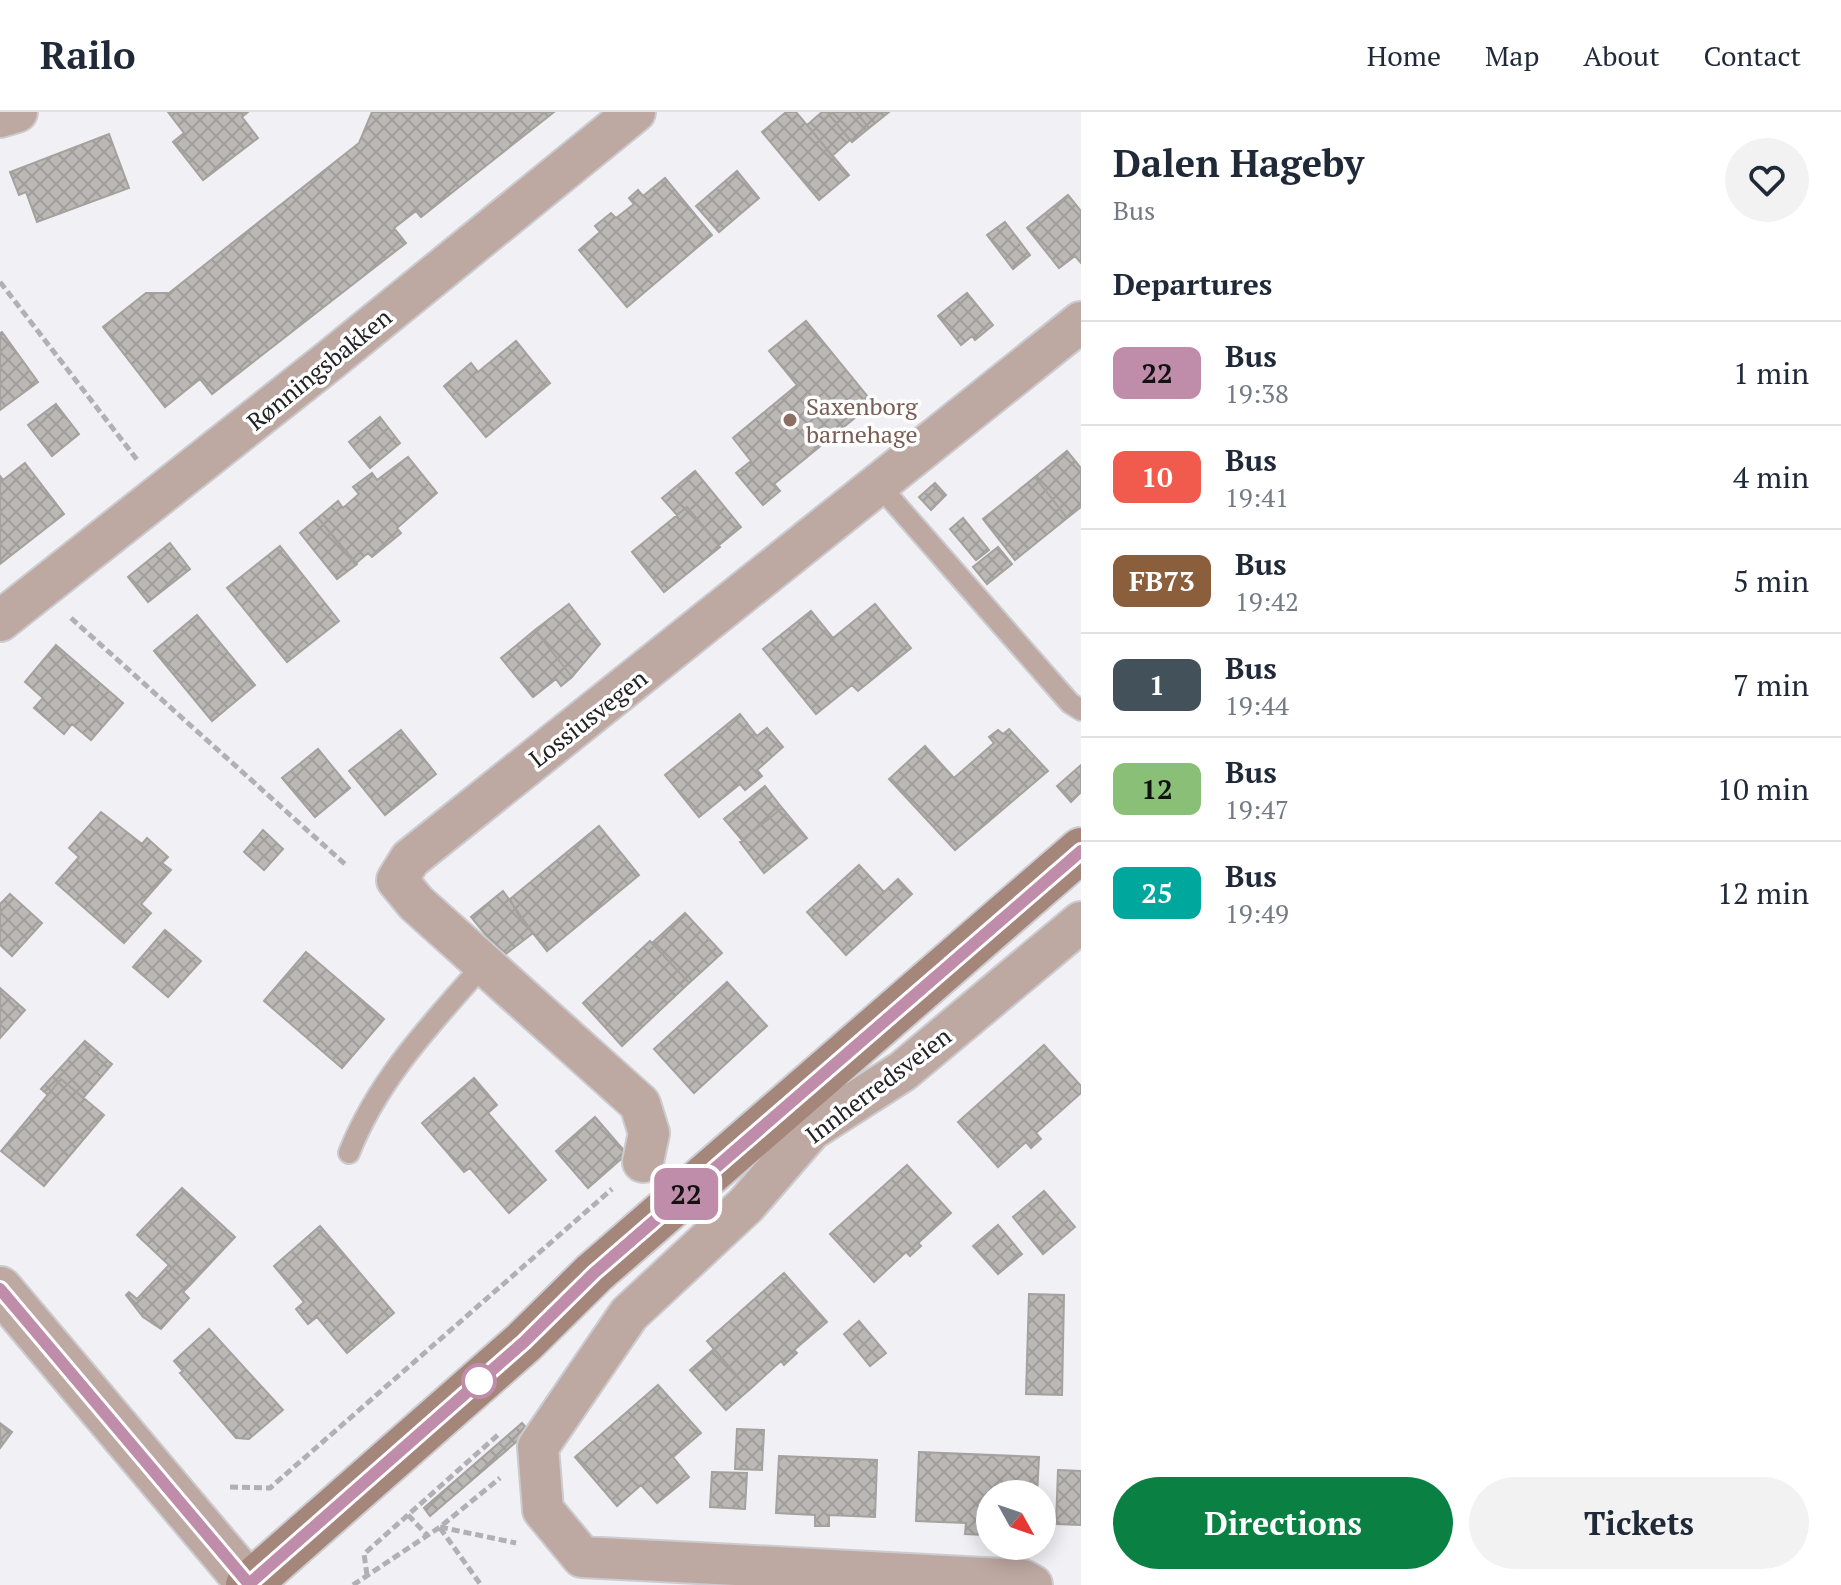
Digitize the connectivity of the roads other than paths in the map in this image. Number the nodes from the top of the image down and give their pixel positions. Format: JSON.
{"nodes":[{"id":1,"x":17,"y":112,"type":"edge"},
{"id":2,"x":635,"y":112,"type":"edge"},
{"id":3,"x":0,"y":117,"type":"edge"},
{"id":4,"x":1081,"y":322,"type":"edge"},
{"id":5,"x":878,"y":484,"type":"junction"},
{"id":6,"x":0,"y":621,"type":"edge"},
{"id":7,"x":1081,"y":710,"type":"edge"},
{"id":8,"x":1081,"y":850,"type":"edge"},
{"id":9,"x":1081,"y":922,"type":"edge"},
{"id":10,"x":484,"y":964,"type":"junction"},
{"id":11,"x":349,"y":1153,"type":"dead end"},
{"id":12,"x":643,"y":1162,"type":"road end"},
{"id":13,"x":0,"y":1289,"type":"edge"},
{"id":14,"x":249,"y":1585,"type":"edge"},
{"id":15,"x":1032,"y":1585,"type":"edge"}],
"edges":[{"from":1,"to":3,"type":"street"},
{"from":2,"to":6,"type":"street","name":"Rønningsbakken"},
{"from":4,"to":5,"type":"street","name":"Lossiusvegen"},
{"from":5,"to":7,"type":"lane"},
{"from":5,"to":10,"type":"street","name":"Lossiusvegen"},
{"from":8,"to":14,"type":"main road","name":"Innherredsveien"},
{"from":9,"to":15,"type":"street","name":"Innherredsveien"},
{"from":10,"to":11,"type":"lane"},
{"from":10,"to":12,"type":"street","name":"Lossiusvegen"},
{"from":13,"to":14,"type":"street"}]}
